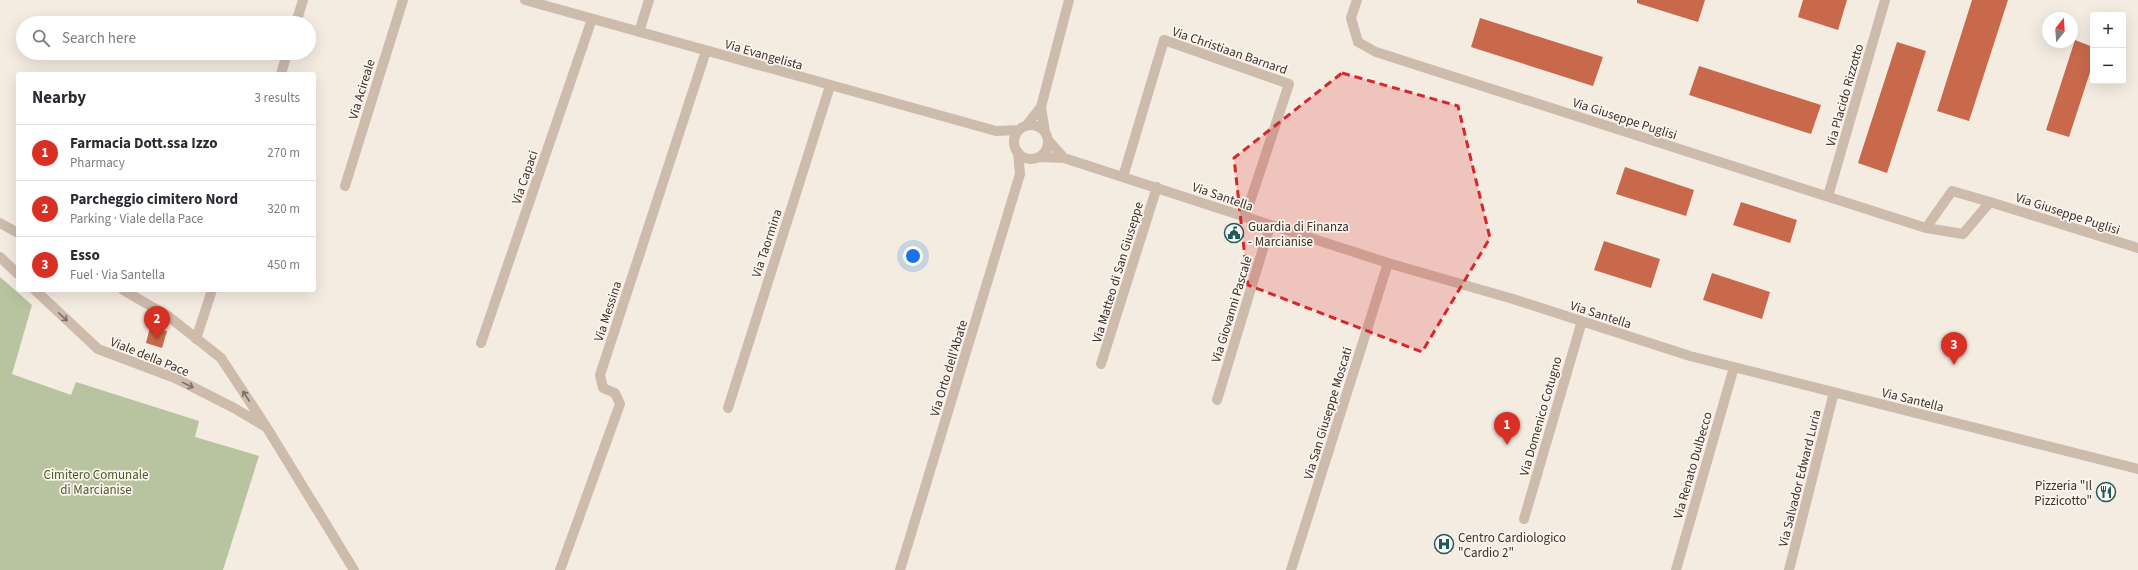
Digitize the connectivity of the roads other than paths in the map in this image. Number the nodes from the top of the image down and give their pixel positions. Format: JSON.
{"nodes":[{"id":1,"x":303,"y":0,"type":"edge"},
{"id":2,"x":403,"y":0,"type":"edge"},
{"id":3,"x":525,"y":0,"type":"edge"},
{"id":4,"x":649,"y":0,"type":"edge"},
{"id":5,"x":1069,"y":0,"type":"edge"},
{"id":6,"x":1357,"y":0,"type":"edge"},
{"id":7,"x":1885,"y":0,"type":"edge"},
{"id":8,"x":298,"y":16,"type":"edge"},
{"id":9,"x":592,"y":19,"type":"junction"},
{"id":10,"x":640,"y":32,"type":"junction"},
{"id":11,"x":706,"y":51,"type":"junction"},
{"id":12,"x":285,"y":60,"type":"edge"},
{"id":13,"x":282,"y":72,"type":"edge"},
{"id":14,"x":830,"y":86,"type":"junction"},
{"id":15,"x":1041,"y":107,"type":"junction"},
{"id":16,"x":1023,"y":128,"type":"junction"},
{"id":17,"x":996,"y":131,"type":"junction"},
{"id":18,"x":1046,"y":136,"type":"junction"},
{"id":19,"x":1016,"y":149,"type":"junction"},
{"id":20,"x":1037,"y":158,"type":"junction"},
{"id":21,"x":1064,"y":158,"type":"junction"},
{"id":22,"x":1020,"y":174,"type":"junction"},
{"id":23,"x":1123,"y":177,"type":"junction"},
{"id":24,"x":344,"y":186,"type":"dead end"},
{"id":25,"x":1157,"y":188,"type":"junction"},
{"id":26,"x":1828,"y":196,"type":"junction"},
{"id":27,"x":1990,"y":202,"type":"junction"},
{"id":28,"x":1244,"y":217,"type":"junction"},
{"id":29,"x":0,"y":223,"type":"edge"},
{"id":30,"x":1270,"y":226,"type":"junction"},
{"id":31,"x":1926,"y":228,"type":"junction"},
{"id":32,"x":16,"y":232,"type":"edge"},
{"id":33,"x":2138,"y":248,"type":"edge"},
{"id":34,"x":0,"y":257,"type":"edge"},
{"id":35,"x":1388,"y":263,"type":"junction"},
{"id":36,"x":16,"y":272,"type":"edge"},
{"id":37,"x":37,"y":292,"type":"edge"},
{"id":38,"x":126,"y":292,"type":"edge"},
{"id":39,"x":211,"y":292,"type":"edge"},
{"id":40,"x":1582,"y":321,"type":"junction"},
{"id":41,"x":196,"y":339,"type":"junction"},
{"id":42,"x":481,"y":343,"type":"dead end"},
{"id":43,"x":1101,"y":364,"type":"dead end"},
{"id":44,"x":1734,"y":367,"type":"junction"},
{"id":45,"x":1834,"y":392,"type":"junction"},
{"id":46,"x":1217,"y":400,"type":"dead end"},
{"id":47,"x":728,"y":408,"type":"dead end"},
{"id":48,"x":268,"y":428,"type":"junction"},
{"id":49,"x":2138,"y":469,"type":"edge"},
{"id":50,"x":1524,"y":519,"type":"dead end"},
{"id":51,"x":354,"y":570,"type":"edge"},
{"id":52,"x":560,"y":570,"type":"edge"},
{"id":53,"x":900,"y":570,"type":"edge"},
{"id":54,"x":1291,"y":570,"type":"edge"},
{"id":55,"x":1676,"y":570,"type":"edge"},
{"id":56,"x":1789,"y":570,"type":"edge"}],
"edges":[{"from":1,"to":8,"type":"street"},
{"from":2,"to":24,"type":"street","name":"Via Acireale"},
{"from":3,"to":9,"type":"street","name":"Via Evangelista"},
{"from":4,"to":10,"type":"street"},
{"from":5,"to":15,"type":"street"},
{"from":6,"to":26,"type":"street","name":"Via Giuseppe Puglisi"},
{"from":7,"to":26,"type":"street","name":"Via Placido Rizzotto"},
{"from":9,"to":10,"type":"street","name":"Via Evangelista"},
{"from":9,"to":42,"type":"street","name":"Via Capaci"},
{"from":10,"to":11,"type":"street","name":"Via Evangelista"},
{"from":11,"to":14,"type":"street","name":"Via Evangelista"},
{"from":11,"to":52,"type":"street","name":"Via Messina"},
{"from":12,"to":13,"type":"street"},
{"from":14,"to":17,"type":"street","name":"Via Evangelista"},
{"from":14,"to":47,"type":"street","name":"Via Taormina"},
{"from":15,"to":16,"type":"street"},
{"from":15,"to":18,"type":"street"},
{"from":16,"to":17,"type":"street","name":"Via Evangelista"},
{"from":16,"to":18,"type":"street"},
{"from":16,"to":19,"type":"street"},
{"from":17,"to":19,"type":"street","name":"Via Evangelista"},
{"from":18,"to":20,"type":"street"},
{"from":18,"to":21,"type":"street"},
{"from":19,"to":20,"type":"street"},
{"from":19,"to":22,"type":"street","name":"Via Orto dell'Abate"},
{"from":20,"to":21,"type":"street","name":"Via Santella"},
{"from":20,"to":22,"type":"street","name":"Via Orto dell'Abate"},
{"from":21,"to":23,"type":"street","name":"Via Santella"},
{"from":22,"to":53,"type":"street","name":"Via Orto dell'Abate"},
{"from":23,"to":25,"type":"street","name":"Via Santella"},
{"from":23,"to":28,"type":"street","name":"Via Christiaan Barnard"},
{"from":25,"to":28,"type":"street","name":"Via Santella"},
{"from":25,"to":43,"type":"street","name":"Via Matteo di San Giuseppe"},
{"from":26,"to":31,"type":"street","name":"Via Giuseppe Puglisi"},
{"from":27,"to":31,"type":"street","name":"Via Giuseppe Puglisi"},
{"from":27,"to":31,"type":"street","name":"Via Giuseppe Puglisi"},
{"from":27,"to":33,"type":"street","name":"Via Giuseppe Puglisi"},
{"from":28,"to":30,"type":"street","name":"Via Santella"},
{"from":29,"to":32,"type":"street"},
{"from":30,"to":35,"type":"street","name":"Via Santella"},
{"from":30,"to":46,"type":"street","name":"Via Giovanni Pascale"},
{"from":34,"to":36,"type":"street"},
{"from":35,"to":40,"type":"street","name":"Via Santella"},
{"from":35,"to":54,"type":"street","name":"Via San Giuseppe Moscati"},
{"from":37,"to":48,"type":"street","name":"Viale della Pace","one_way":true},
{"from":38,"to":41,"type":"street","name":"Viale della Pace"},
{"from":39,"to":41,"type":"street"},
{"from":40,"to":44,"type":"street","name":"Via Santella"},
{"from":40,"to":50,"type":"street","name":"Via Domenico Cotugno"},
{"from":48,"to":41,"type":"street","name":"Viale della Pace","one_way":true},
{"from":44,"to":45,"type":"street","name":"Via Santella"},
{"from":44,"to":55,"type":"street","name":"Via Renato Dulbecco"},
{"from":45,"to":49,"type":"street","name":"Via Santella"},
{"from":45,"to":56,"type":"street","name":"Via Salvador Edward Luria"},
{"from":48,"to":51,"type":"street","name":"Viale della Pace"}]}
